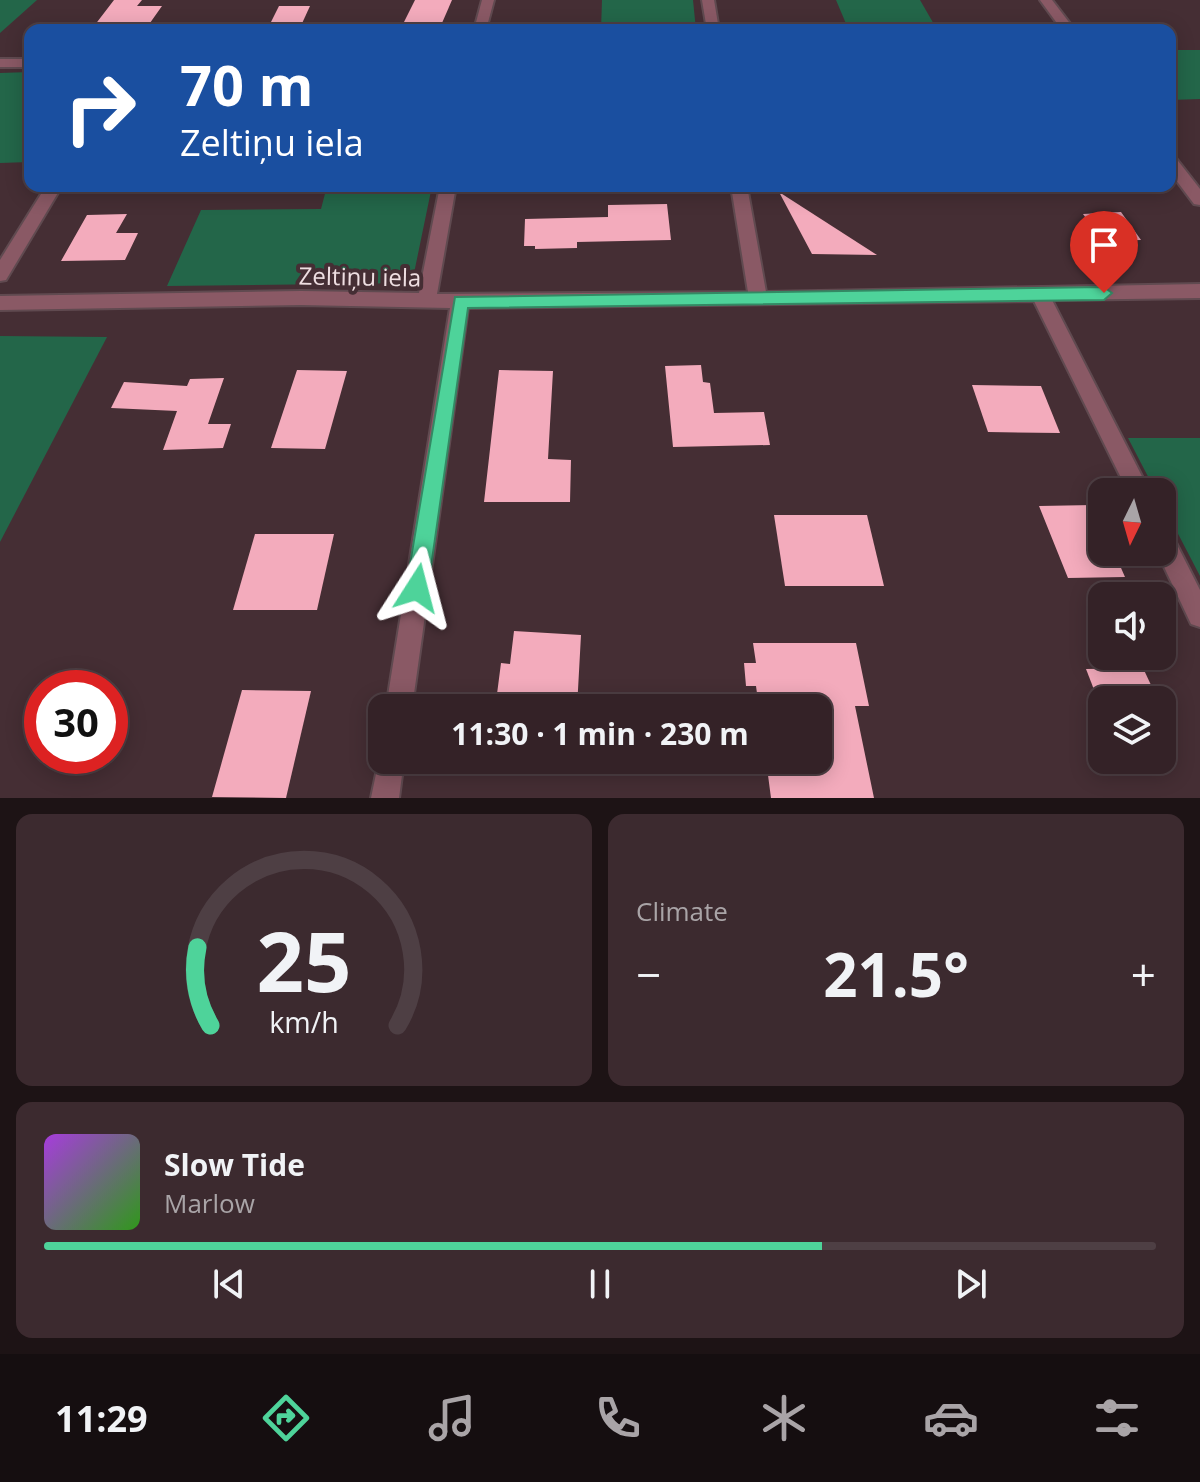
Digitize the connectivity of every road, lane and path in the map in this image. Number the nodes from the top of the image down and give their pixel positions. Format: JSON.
{"nodes":[{"id":1,"x":488,"y":0,"type":"edge"},
{"id":2,"x":708,"y":0,"type":"edge"},
{"id":3,"x":1046,"y":0,"type":"edge"},
{"id":4,"x":482,"y":24,"type":"edge"},
{"id":5,"x":712,"y":24,"type":"edge"},
{"id":6,"x":1064,"y":24,"type":"edge"},
{"id":7,"x":0,"y":63,"type":"edge"},
{"id":8,"x":24,"y":63,"type":"edge"},
{"id":9,"x":1176,"y":169,"type":"edge"},
{"id":10,"x":50,"y":192,"type":"edge"},
{"id":11,"x":447,"y":192,"type":"edge"},
{"id":12,"x":740,"y":192,"type":"edge"},
{"id":13,"x":1200,"y":200,"type":"edge"},
{"id":14,"x":0,"y":275,"type":"edge"},
{"id":15,"x":1200,"y":291,"type":"edge"},
{"id":16,"x":1040,"y":295,"type":"junction"},
{"id":17,"x":758,"y":299,"type":"junction"},
{"id":18,"x":427,"y":301,"type":"junction"},
{"id":19,"x":460,"y":301,"type":"junction"},
{"id":20,"x":0,"y":303,"type":"edge"},
{"id":21,"x":1132,"y":478,"type":"edge"},
{"id":22,"x":1176,"y":566,"type":"edge"},
{"id":23,"x":1200,"y":615,"type":"edge"},
{"id":24,"x":401,"y":694,"type":"edge"},
{"id":25,"x":389,"y":774,"type":"edge"},
{"id":26,"x":385,"y":798,"type":"edge"}],
"edges":[{"from":1,"to":4,"type":"street"},
{"from":2,"to":5,"type":"street"},
{"from":3,"to":6,"type":"street"},
{"from":7,"to":8,"type":"street"},
{"from":9,"to":13,"type":"street"},
{"from":10,"to":14,"type":"street"},
{"from":11,"to":18,"type":"street"},
{"from":12,"to":17,"type":"street"},
{"from":15,"to":16,"type":"street","name":"Zeltiņu iela"},
{"from":16,"to":17,"type":"street","name":"Zeltiņu iela"},
{"from":16,"to":21,"type":"street"},
{"from":17,"to":19,"type":"street","name":"Zeltiņu iela"},
{"from":18,"to":19,"type":"street","name":"Zeltiņu iela"},
{"from":18,"to":20,"type":"street","name":"Zeltiņu iela"},
{"from":19,"to":24,"type":"street"},
{"from":22,"to":23,"type":"street"},
{"from":25,"to":26,"type":"street"}]}
